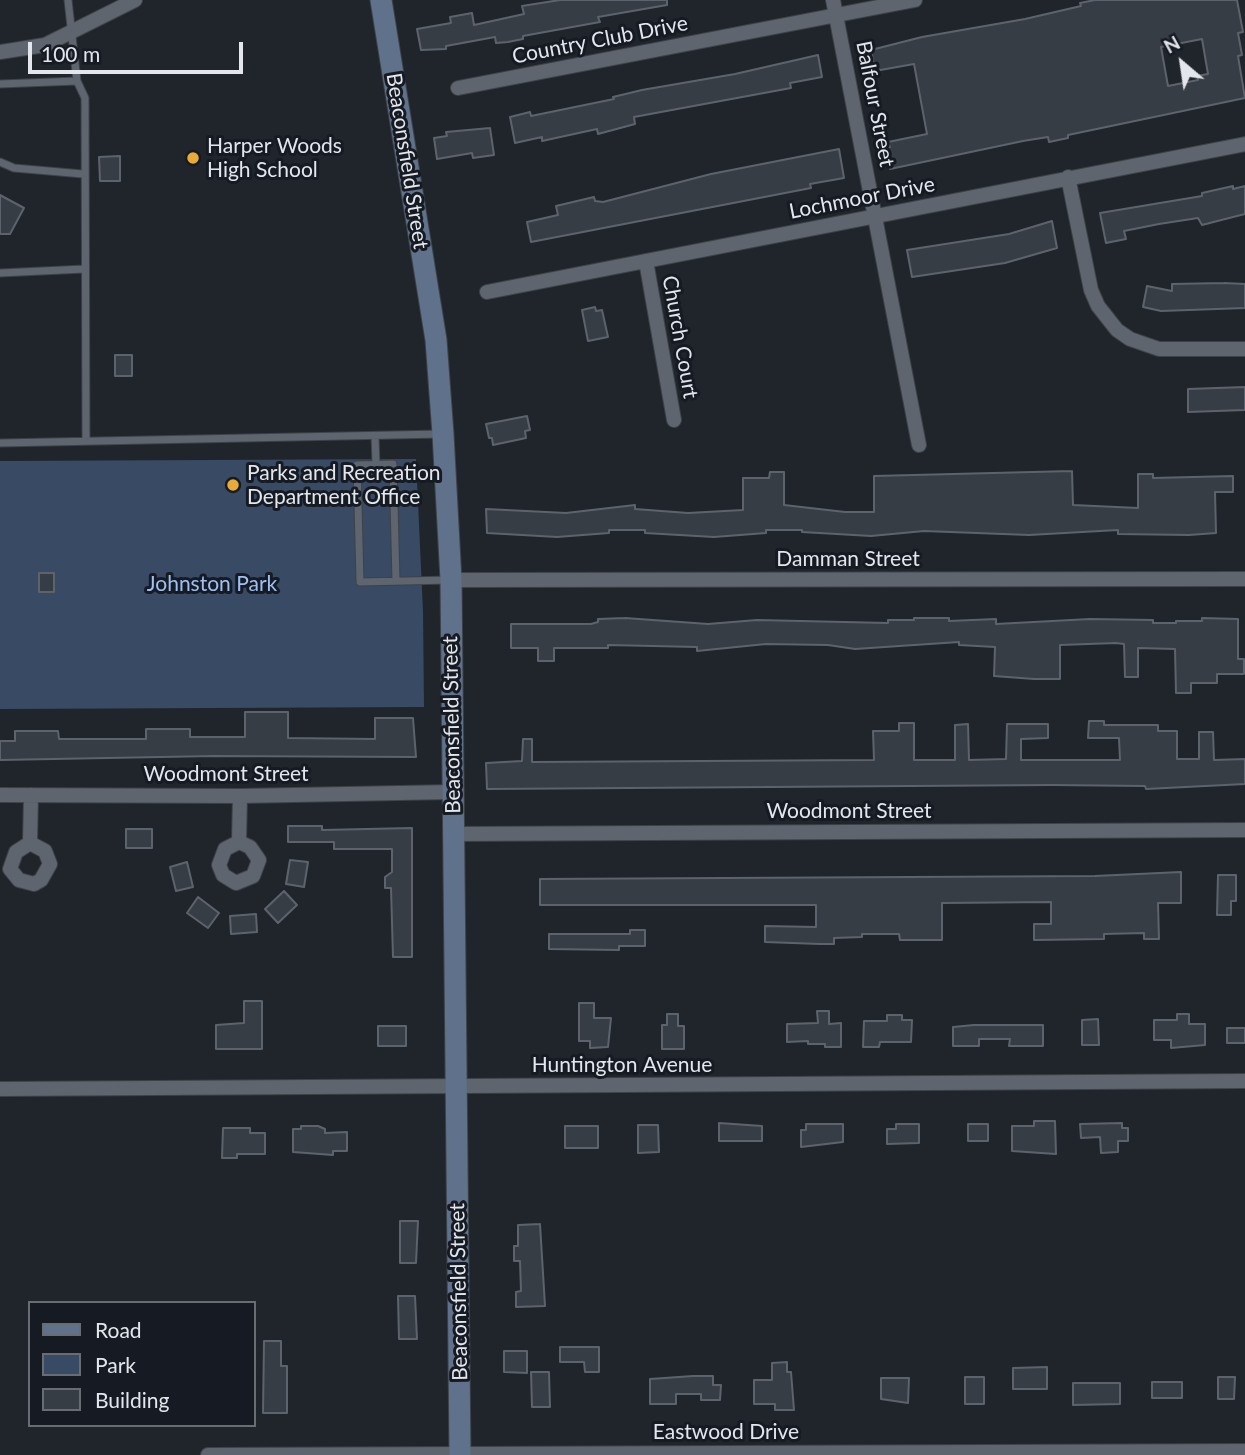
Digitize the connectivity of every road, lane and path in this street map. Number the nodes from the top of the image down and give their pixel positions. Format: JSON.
{"nodes":[{"id":1,"x":68,"y":0,"type":"edge"},
{"id":2,"x":135,"y":0,"type":"edge"},
{"id":3,"x":381,"y":0,"type":"edge"},
{"id":4,"x":833,"y":0,"type":"edge"},
{"id":5,"x":915,"y":0,"type":"edge"},
{"id":6,"x":836,"y":16,"type":"junction"},
{"id":7,"x":70,"y":32,"type":"junction"},
{"id":8,"x":0,"y":52,"type":"edge"},
{"id":9,"x":77,"y":81,"type":"junction"},
{"id":10,"x":0,"y":84,"type":"edge"},
{"id":11,"x":458,"y":88,"type":"dead end"},
{"id":12,"x":1245,"y":144,"type":"edge"},
{"id":13,"x":0,"y":162,"type":"edge"},
{"id":14,"x":83,"y":174,"type":"junction"},
{"id":15,"x":1068,"y":177,"type":"junction"},
{"id":16,"x":876,"y":218,"type":"junction"},
{"id":17,"x":646,"y":261,"type":"junction"},
{"id":18,"x":84,"y":269,"type":"junction"},
{"id":19,"x":0,"y":273,"type":"edge"},
{"id":20,"x":487,"y":292,"type":"dead end"},
{"id":21,"x":1245,"y":349,"type":"edge"},
{"id":22,"x":674,"y":420,"type":"dead end"},
{"id":23,"x":443,"y":434,"type":"junction"},
{"id":24,"x":375,"y":436,"type":"junction"},
{"id":25,"x":86,"y":441,"type":"junction"},
{"id":26,"x":0,"y":443,"type":"edge"},
{"id":27,"x":919,"y":446,"type":"dead end"},
{"id":28,"x":376,"y":465,"type":"junction"},
{"id":29,"x":1245,"y":579,"type":"edge"},
{"id":30,"x":451,"y":580,"type":"junction"},
{"id":31,"x":396,"y":581,"type":"junction"},
{"id":32,"x":452,"y":792,"type":"junction"},
{"id":33,"x":0,"y":795,"type":"edge"},
{"id":34,"x":31,"y":795,"type":"junction"},
{"id":35,"x":240,"y":796,"type":"junction"},
{"id":36,"x":1245,"y":830,"type":"edge"},
{"id":37,"x":453,"y":834,"type":"junction"},
{"id":38,"x":239,"y":842,"type":"dead end"},
{"id":39,"x":30,"y":843,"type":"dead end"},
{"id":40,"x":1245,"y":1081,"type":"edge"},
{"id":41,"x":457,"y":1087,"type":"junction"},
{"id":42,"x":0,"y":1089,"type":"edge"},
{"id":43,"x":1245,"y":1451,"type":"edge"},
{"id":44,"x":208,"y":1455,"type":"edge"},
{"id":45,"x":460,"y":1455,"type":"edge"}],
"edges":[{"from":1,"to":7,"type":"lane"},
{"from":2,"to":7,"type":"street"},
{"from":3,"to":23,"type":"street","name":"Beaconsfield Street"},
{"from":4,"to":6,"type":"street","name":"Balfour Street"},
{"from":5,"to":6,"type":"street","name":"Country Club Drive"},
{"from":6,"to":11,"type":"street","name":"Country Club Drive"},
{"from":6,"to":16,"type":"street","name":"Balfour Street"},
{"from":7,"to":8,"type":"street"},
{"from":7,"to":9,"type":"lane"},
{"from":9,"to":10,"type":"lane"},
{"from":9,"to":14,"type":"lane"},
{"from":12,"to":15,"type":"street","name":"Lochmoor Drive"},
{"from":13,"to":14,"type":"lane"},
{"from":14,"to":18,"type":"lane"},
{"from":15,"to":16,"type":"street","name":"Lochmoor Drive"},
{"from":15,"to":21,"type":"street"},
{"from":16,"to":17,"type":"street","name":"Lochmoor Drive"},
{"from":16,"to":27,"type":"street","name":"Balfour Street"},
{"from":17,"to":20,"type":"street","name":"Lochmoor Drive"},
{"from":17,"to":22,"type":"street","name":"Church Court"},
{"from":18,"to":19,"type":"lane"},
{"from":18,"to":25,"type":"lane"},
{"from":23,"to":24,"type":"lane"},
{"from":23,"to":30,"type":"street","name":"Beaconsfield Street"},
{"from":24,"to":25,"type":"lane"},
{"from":24,"to":28,"type":"lane"},
{"from":25,"to":26,"type":"lane"},
{"from":28,"to":31,"type":"lane"},
{"from":28,"to":31,"type":"lane"},
{"from":29,"to":30,"type":"street","name":"Damman Street"},
{"from":30,"to":31,"type":"lane"},
{"from":30,"to":32,"type":"street","name":"Beaconsfield Street"},
{"from":32,"to":35,"type":"street","name":"Woodmont Street"},
{"from":32,"to":37,"type":"street","name":"Beaconsfield Street"},
{"from":33,"to":34,"type":"street","name":"Woodmont Street"},
{"from":34,"to":35,"type":"street","name":"Woodmont Street"},
{"from":34,"to":39,"type":"street"},
{"from":35,"to":38,"type":"street"},
{"from":36,"to":37,"type":"street","name":"Woodmont Street"},
{"from":37,"to":41,"type":"street","name":"Beaconsfield Street"},
{"from":40,"to":41,"type":"street","name":"Huntington Avenue"},
{"from":41,"to":42,"type":"street","name":"Huntington Avenue"},
{"from":41,"to":45,"type":"street","name":"Beaconsfield Street"},
{"from":43,"to":45,"type":"street","name":"Eastwood Drive"},
{"from":44,"to":45,"type":"street","name":"Eastwood Drive"}]}
